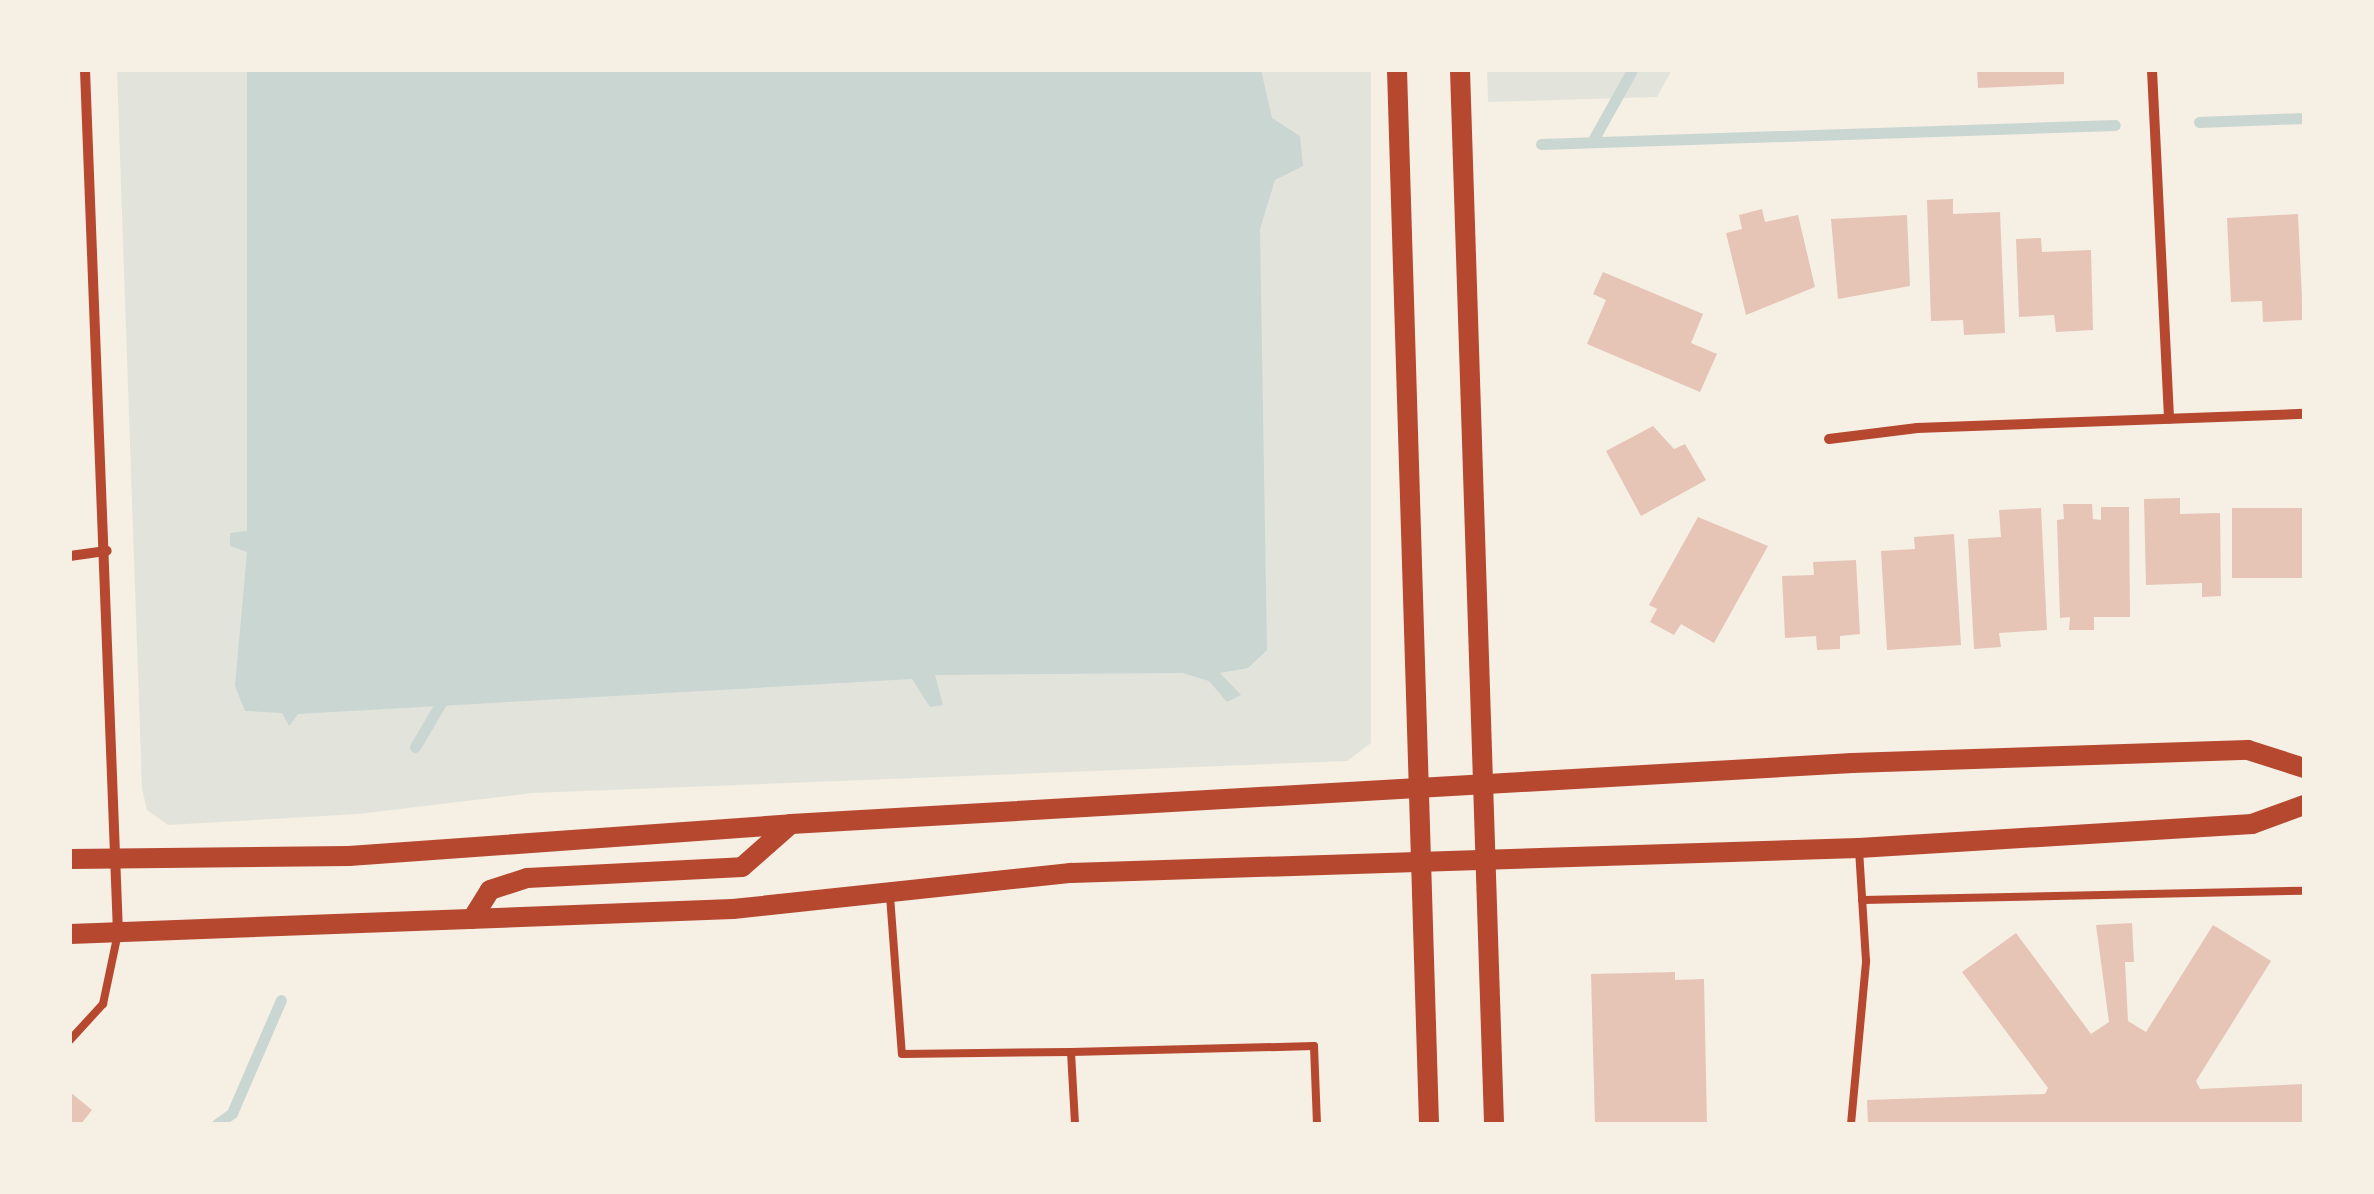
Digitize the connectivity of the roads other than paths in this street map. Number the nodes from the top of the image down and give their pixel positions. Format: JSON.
{"nodes":[{"id":1,"x":1397,"y":70,"type":"edge"},
{"id":2,"x":1460,"y":70,"type":"edge"},
{"id":3,"x":2152,"y":70,"type":"edge"},
{"id":4,"x":86,"y":71,"type":"edge"},
{"id":5,"x":70,"y":72,"type":"edge"},
{"id":6,"x":2304,"y":414,"type":"edge"},
{"id":7,"x":2169,"y":419,"type":"junction"},
{"id":8,"x":1829,"y":439,"type":"dead end"},
{"id":9,"x":108,"y":551,"type":"junction"},
{"id":10,"x":70,"y":556,"type":"edge"},
{"id":11,"x":2304,"y":768,"type":"edge"},
{"id":12,"x":1485,"y":782,"type":"junction"},
{"id":13,"x":1414,"y":786,"type":"junction"},
{"id":14,"x":2304,"y":805,"type":"edge"},
{"id":15,"x":791,"y":824,"type":"junction"},
{"id":16,"x":1859,"y":848,"type":"junction"},
{"id":17,"x":1488,"y":856,"type":"junction"},
{"id":18,"x":116,"y":858,"type":"junction"},
{"id":19,"x":70,"y":859,"type":"edge"},
{"id":20,"x":1418,"y":862,"type":"junction"},
{"id":21,"x":2304,"y":891,"type":"edge"},
{"id":22,"x":890,"y":896,"type":"junction"},
{"id":23,"x":1862,"y":900,"type":"junction"},
{"id":24,"x":472,"y":918,"type":"junction"},
{"id":25,"x":118,"y":933,"type":"junction"},
{"id":26,"x":70,"y":934,"type":"edge"},
{"id":27,"x":70,"y":1040,"type":"edge"},
{"id":28,"x":1071,"y":1052,"type":"junction"},
{"id":29,"x":1075,"y":1124,"type":"edge"},
{"id":30,"x":1317,"y":1124,"type":"edge"},
{"id":31,"x":1429,"y":1124,"type":"edge"},
{"id":32,"x":1494,"y":1124,"type":"edge"},
{"id":33,"x":1851,"y":1124,"type":"edge"}],
"edges":[{"from":1,"to":13,"type":"main road"},
{"from":2,"to":12,"type":"main road"},
{"from":3,"to":7,"type":"street"},
{"from":4,"to":5,"type":"street"},
{"from":4,"to":9,"type":"street"},
{"from":6,"to":7,"type":"street"},
{"from":7,"to":8,"type":"street"},
{"from":9,"to":10,"type":"street"},
{"from":9,"to":18,"type":"street"},
{"from":11,"to":12,"type":"main road"},
{"from":12,"to":13,"type":"main road"},
{"from":12,"to":17,"type":"main road"},
{"from":13,"to":15,"type":"main road"},
{"from":13,"to":20,"type":"main road"},
{"from":14,"to":16,"type":"main road"},
{"from":15,"to":18,"type":"main road"},
{"from":15,"to":24,"type":"main road"},
{"from":16,"to":17,"type":"main road"},
{"from":16,"to":23,"type":"lane"},
{"from":17,"to":20,"type":"main road"},
{"from":17,"to":32,"type":"main road"},
{"from":18,"to":19,"type":"main road"},
{"from":18,"to":25,"type":"street"},
{"from":20,"to":22,"type":"main road"},
{"from":20,"to":31,"type":"main road"},
{"from":21,"to":23,"type":"lane"},
{"from":22,"to":24,"type":"main road"},
{"from":22,"to":28,"type":"lane"},
{"from":23,"to":33,"type":"lane"},
{"from":24,"to":25,"type":"main road"},
{"from":25,"to":26,"type":"main road"},
{"from":25,"to":27,"type":"lane"},
{"from":28,"to":29,"type":"lane"},
{"from":28,"to":30,"type":"lane"}]}
